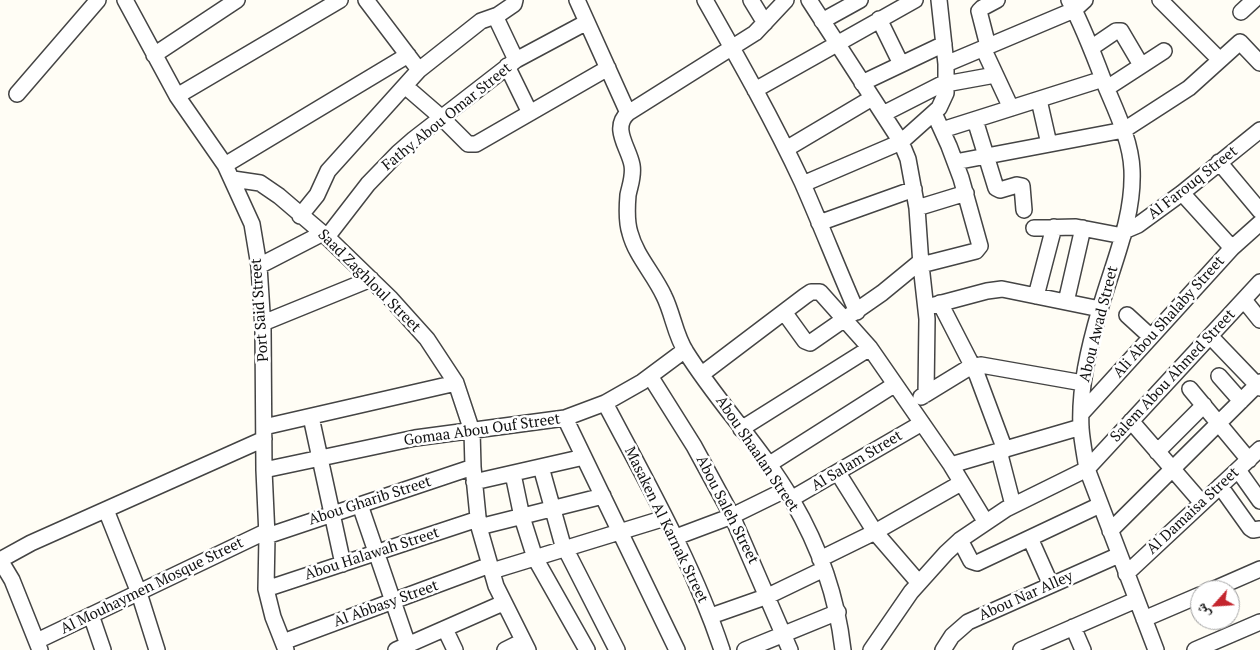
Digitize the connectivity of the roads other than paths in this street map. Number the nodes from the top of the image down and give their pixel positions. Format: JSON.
{"nodes":[{"id":1,"x":98,"y":0,"type":"edge"},
{"id":2,"x":125,"y":0,"type":"edge"},
{"id":3,"x":237,"y":0,"type":"edge"},
{"id":4,"x":340,"y":0,"type":"edge"},
{"id":5,"x":366,"y":0,"type":"edge"},
{"id":6,"x":515,"y":0,"type":"edge"},
{"id":7,"x":705,"y":0,"type":"edge"},
{"id":8,"x":751,"y":0,"type":"edge"},
{"id":9,"x":786,"y":0,"type":"edge"},
{"id":10,"x":809,"y":0,"type":"edge"},
{"id":11,"x":860,"y":0,"type":"edge"},
{"id":12,"x":915,"y":0,"type":"edge"},
{"id":13,"x":939,"y":0,"type":"edge"},
{"id":14,"x":997,"y":0,"type":"edge"},
{"id":15,"x":1160,"y":0,"type":"edge"},
{"id":16,"x":1254,"y":0,"type":"edge"},
{"id":17,"x":582,"y":2,"type":"edge"},
{"id":18,"x":1076,"y":3,"type":"edge"},
{"id":19,"x":1241,"y":12,"type":"dead end"},
{"id":20,"x":498,"y":15,"type":"junction"},
{"id":21,"x":879,"y":19,"type":"junction"},
{"id":22,"x":822,"y":21,"type":"junction"},
{"id":23,"x":587,"y":22,"type":"junction"},
{"id":24,"x":765,"y":23,"type":"junction"},
{"id":25,"x":837,"y":43,"type":"junction"},
{"id":26,"x":944,"y":44,"type":"junction"},
{"id":27,"x":986,"y":47,"type":"junction"},
{"id":28,"x":732,"y":48,"type":"junction"},
{"id":29,"x":1091,"y":48,"type":"junction"},
{"id":30,"x":1164,"y":51,"type":"dead end"},
{"id":31,"x":154,"y":55,"type":"junction"},
{"id":32,"x":408,"y":55,"type":"junction"},
{"id":33,"x":1220,"y":60,"type":"junction"},
{"id":34,"x":512,"y":63,"type":"junction"},
{"id":35,"x":1260,"y":63,"type":"edge"},
{"id":36,"x":901,"y":64,"type":"junction"},
{"id":37,"x":946,"y":64,"type":"junction"},
{"id":38,"x":1141,"y":66,"type":"junction"},
{"id":39,"x":608,"y":68,"type":"junction"},
{"id":40,"x":420,"y":70,"type":"junction"},
{"id":41,"x":995,"y":75,"type":"junction"},
{"id":42,"x":862,"y":83,"type":"junction"},
{"id":43,"x":946,"y":84,"type":"junction"},
{"id":44,"x":1105,"y":84,"type":"junction"},
{"id":45,"x":405,"y":86,"type":"junction"},
{"id":46,"x":756,"y":90,"type":"junction"},
{"id":47,"x":17,"y":94,"type":"dead end"},
{"id":48,"x":177,"y":96,"type":"junction"},
{"id":49,"x":872,"y":98,"type":"junction"},
{"id":50,"x":1039,"y":100,"type":"junction"},
{"id":51,"x":1011,"y":108,"type":"junction"},
{"id":52,"x":530,"y":113,"type":"junction"},
{"id":53,"x":628,"y":113,"type":"junction"},
{"id":54,"x":934,"y":113,"type":"junction"},
{"id":55,"x":883,"y":114,"type":"junction"},
{"id":56,"x":442,"y":118,"type":"junction"},
{"id":57,"x":975,"y":120,"type":"junction"},
{"id":58,"x":942,"y":130,"type":"junction"},
{"id":59,"x":1124,"y":130,"type":"junction"},
{"id":60,"x":1258,"y":136,"type":"edge"},
{"id":61,"x":901,"y":142,"type":"junction"},
{"id":62,"x":1049,"y":144,"type":"junction"},
{"id":63,"x":786,"y":149,"type":"junction"},
{"id":64,"x":986,"y":156,"type":"junction"},
{"id":65,"x":956,"y":162,"type":"junction"},
{"id":66,"x":1219,"y":162,"type":"junction"},
{"id":67,"x":225,"y":164,"type":"junction"},
{"id":68,"x":233,"y":179,"type":"junction"},
{"id":69,"x":803,"y":184,"type":"junction"},
{"id":70,"x":914,"y":189,"type":"junction"},
{"id":71,"x":966,"y":193,"type":"junction"},
{"id":72,"x":1182,"y":193,"type":"junction"},
{"id":73,"x":917,"y":208,"type":"junction"},
{"id":74,"x":1024,"y":210,"type":"dead end"},
{"id":75,"x":1260,"y":211,"type":"edge"},
{"id":76,"x":300,"y":216,"type":"junction"},
{"id":77,"x":819,"y":223,"type":"junction"},
{"id":78,"x":1260,"y":223,"type":"edge"},
{"id":79,"x":1054,"y":227,"type":"junction"},
{"id":80,"x":1034,"y":228,"type":"dead end"},
{"id":81,"x":1083,"y":228,"type":"junction"},
{"id":82,"x":1123,"y":234,"type":"junction"},
{"id":83,"x":325,"y":235,"type":"junction"},
{"id":84,"x":1232,"y":248,"type":"junction"},
{"id":85,"x":921,"y":263,"type":"junction"},
{"id":86,"x":258,"y":266,"type":"junction"},
{"id":87,"x":370,"y":279,"type":"junction"},
{"id":88,"x":1260,"y":282,"type":"edge"},
{"id":89,"x":1036,"y":296,"type":"junction"},
{"id":90,"x":1244,"y":300,"type":"junction"},
{"id":91,"x":1066,"y":302,"type":"junction"},
{"id":92,"x":933,"y":305,"type":"junction"},
{"id":93,"x":1100,"y":309,"type":"junction"},
{"id":94,"x":784,"y":312,"type":"junction"},
{"id":95,"x":851,"y":316,"type":"junction"},
{"id":96,"x":1127,"y":316,"type":"dead end"},
{"id":97,"x":1260,"y":320,"type":"edge"},
{"id":98,"x":263,"y":323,"type":"junction"},
{"id":99,"x":1210,"y":336,"type":"junction"},
{"id":100,"x":1151,"y":337,"type":"junction"},
{"id":101,"x":870,"y":348,"type":"junction"},
{"id":102,"x":684,"y":350,"type":"junction"},
{"id":103,"x":973,"y":366,"type":"junction"},
{"id":104,"x":702,"y":374,"type":"junction"},
{"id":105,"x":650,"y":376,"type":"junction"},
{"id":106,"x":1219,"y":376,"type":"dead end"},
{"id":107,"x":456,"y":383,"type":"junction"},
{"id":108,"x":1082,"y":383,"type":"junction"},
{"id":109,"x":894,"y":384,"type":"junction"},
{"id":110,"x":1259,"y":385,"type":"edge"},
{"id":111,"x":1190,"y":389,"type":"dead end"},
{"id":112,"x":926,"y":394,"type":"junction"},
{"id":113,"x":1241,"y":401,"type":"junction"},
{"id":114,"x":605,"y":403,"type":"junction"},
{"id":115,"x":909,"y":404,"type":"junction"},
{"id":116,"x":1204,"y":405,"type":"junction"},
{"id":117,"x":311,"y":417,"type":"junction"},
{"id":118,"x":565,"y":418,"type":"junction"},
{"id":119,"x":1081,"y":420,"type":"junction"},
{"id":120,"x":1131,"y":421,"type":"junction"},
{"id":121,"x":922,"y":423,"type":"junction"},
{"id":122,"x":1218,"y":423,"type":"junction"},
{"id":123,"x":742,"y":429,"type":"junction"},
{"id":124,"x":472,"y":431,"type":"junction"},
{"id":125,"x":264,"y":433,"type":"junction"},
{"id":126,"x":1260,"y":449,"type":"edge"},
{"id":127,"x":1002,"y":450,"type":"junction"},
{"id":128,"x":1157,"y":452,"type":"junction"},
{"id":129,"x":584,"y":457,"type":"junction"},
{"id":130,"x":320,"y":459,"type":"junction"},
{"id":131,"x":768,"y":465,"type":"junction"},
{"id":132,"x":951,"y":465,"type":"junction"},
{"id":133,"x":1243,"y":465,"type":"junction"},
{"id":134,"x":541,"y":467,"type":"junction"},
{"id":135,"x":1087,"y":469,"type":"junction"},
{"id":136,"x":1172,"y":469,"type":"junction"},
{"id":137,"x":264,"y":470,"type":"junction"},
{"id":138,"x":838,"y":473,"type":"junction"},
{"id":139,"x":474,"y":474,"type":"junction"},
{"id":140,"x":513,"y":474,"type":"junction"},
{"id":141,"x":961,"y":483,"type":"junction"},
{"id":142,"x":1220,"y":486,"type":"junction"},
{"id":143,"x":788,"y":495,"type":"junction"},
{"id":144,"x":602,"y":496,"type":"junction"},
{"id":145,"x":1260,"y":501,"type":"edge"},
{"id":146,"x":1202,"y":503,"type":"junction"},
{"id":147,"x":360,"y":505,"type":"junction"},
{"id":148,"x":1013,"y":505,"type":"junction"},
{"id":149,"x":1100,"y":505,"type":"junction"},
{"id":150,"x":552,"y":509,"type":"junction"},
{"id":151,"x":106,"y":510,"type":"junction"},
{"id":152,"x":332,"y":514,"type":"junction"},
{"id":153,"x":522,"y":516,"type":"junction"},
{"id":154,"x":732,"y":516,"type":"junction"},
{"id":155,"x":665,"y":518,"type":"junction"},
{"id":156,"x":986,"y":521,"type":"junction"},
{"id":157,"x":478,"y":523,"type":"junction"},
{"id":158,"x":1260,"y":529,"type":"edge"},
{"id":159,"x":1110,"y":531,"type":"junction"},
{"id":160,"x":620,"y":532,"type":"junction"},
{"id":161,"x":875,"y":532,"type":"junction"},
{"id":162,"x":267,"y":533,"type":"junction"},
{"id":163,"x":676,"y":537,"type":"junction"},
{"id":164,"x":1030,"y":538,"type":"junction"},
{"id":165,"x":960,"y":540,"type":"junction"},
{"id":166,"x":564,"y":549,"type":"junction"},
{"id":167,"x":376,"y":553,"type":"junction"},
{"id":168,"x":1119,"y":555,"type":"junction"},
{"id":169,"x":535,"y":558,"type":"junction"},
{"id":170,"x":0,"y":560,"type":"edge"},
{"id":171,"x":343,"y":564,"type":"junction"},
{"id":172,"x":822,"y":564,"type":"junction"},
{"id":173,"x":491,"y":568,"type":"junction"},
{"id":174,"x":1260,"y":569,"type":"edge"},
{"id":175,"x":1126,"y":574,"type":"junction"},
{"id":176,"x":1235,"y":580,"type":"edge"},
{"id":177,"x":918,"y":583,"type":"junction"},
{"id":178,"x":1051,"y":585,"type":"junction"},
{"id":179,"x":266,"y":589,"type":"junction"},
{"id":180,"x":139,"y":593,"type":"junction"},
{"id":181,"x":768,"y":596,"type":"junction"},
{"id":182,"x":1190,"y":599,"type":"edge"},
{"id":183,"x":1136,"y":600,"type":"junction"},
{"id":184,"x":393,"y":601,"type":"junction"},
{"id":185,"x":503,"y":603,"type":"junction"},
{"id":186,"x":838,"y":612,"type":"junction"},
{"id":187,"x":92,"y":616,"type":"junction"},
{"id":188,"x":711,"y":616,"type":"junction"},
{"id":189,"x":1144,"y":619,"type":"junction"},
{"id":190,"x":1260,"y":622,"type":"edge"},
{"id":191,"x":1073,"y":628,"type":"junction"},
{"id":192,"x":444,"y":629,"type":"junction"},
{"id":193,"x":784,"y":634,"type":"junction"},
{"id":194,"x":38,"y":646,"type":"edge"},
{"id":195,"x":285,"y":646,"type":"edge"},
{"id":196,"x":411,"y":646,"type":"edge"},
{"id":197,"x":525,"y":646,"type":"edge"},
{"id":198,"x":1027,"y":649,"type":"edge"},
{"id":199,"x":103,"y":650,"type":"edge"},
{"id":200,"x":157,"y":650,"type":"edge"},
{"id":201,"x":455,"y":650,"type":"edge"},
{"id":202,"x":505,"y":650,"type":"edge"},
{"id":203,"x":587,"y":650,"type":"edge"},
{"id":204,"x":617,"y":650,"type":"edge"},
{"id":205,"x":677,"y":650,"type":"edge"},
{"id":206,"x":722,"y":650,"type":"edge"},
{"id":207,"x":745,"y":650,"type":"edge"},
{"id":208,"x":790,"y":650,"type":"edge"},
{"id":209,"x":843,"y":650,"type":"edge"},
{"id":210,"x":871,"y":650,"type":"edge"},
{"id":211,"x":943,"y":650,"type":"edge"},
{"id":212,"x":1083,"y":650,"type":"edge"},
{"id":213,"x":1156,"y":650,"type":"edge"},
{"id":214,"x":1195,"y":650,"type":"edge"}],
"edges":[{"from":1,"to":47,"type":"street"},
{"from":2,"to":31,"type":"street","name":"Port Said Street"},
{"from":3,"to":31,"type":"street"},
{"from":4,"to":48,"type":"street"},
{"from":5,"to":32,"type":"street"},
{"from":6,"to":20,"type":"street"},
{"from":7,"to":28,"type":"street"},
{"from":8,"to":24,"type":"street"},
{"from":9,"to":24,"type":"street"},
{"from":10,"to":22,"type":"street"},
{"from":11,"to":22,"type":"street"},
{"from":12,"to":21,"type":"street"},
{"from":13,"to":26,"type":"street"},
{"from":14,"to":27,"type":"street"},
{"from":15,"to":33,"type":"street"},
{"from":16,"to":19,"type":"street"},
{"from":17,"to":23,"type":"street"},
{"from":18,"to":27,"type":"street"},
{"from":18,"to":29,"type":"street","name":"Abou Awad Street"},
{"from":20,"to":34,"type":"street"},
{"from":20,"to":40,"type":"street"},
{"from":21,"to":25,"type":"street"},
{"from":21,"to":36,"type":"street"},
{"from":22,"to":25,"type":"street"},
{"from":23,"to":34,"type":"street","name":"Fathy Abou Omar Street"},
{"from":23,"to":39,"type":"street"},
{"from":24,"to":28,"type":"street"},
{"from":25,"to":42,"type":"street"},
{"from":25,"to":46,"type":"street"},
{"from":26,"to":36,"type":"street"},
{"from":26,"to":37,"type":"street"},
{"from":27,"to":37,"type":"street"},
{"from":27,"to":41,"type":"street"},
{"from":28,"to":46,"type":"street"},
{"from":28,"to":53,"type":"street"},
{"from":29,"to":38,"type":"street"},
{"from":29,"to":44,"type":"street","name":"Abou Awad Street"},
{"from":30,"to":38,"type":"street"},
{"from":31,"to":48,"type":"street","name":"Port Said Street"},
{"from":32,"to":40,"type":"street"},
{"from":32,"to":67,"type":"street"},
{"from":33,"to":35,"type":"street"},
{"from":33,"to":59,"type":"street"},
{"from":34,"to":52,"type":"street"},
{"from":34,"to":56,"type":"street","name":"Fathy Abou Omar Street"},
{"from":36,"to":42,"type":"street"},
{"from":37,"to":43,"type":"street"},
{"from":38,"to":44,"type":"street"},
{"from":39,"to":52,"type":"street"},
{"from":39,"to":53,"type":"street"},
{"from":40,"to":45,"type":"street"},
{"from":41,"to":43,"type":"street"},
{"from":41,"to":51,"type":"street"},
{"from":42,"to":49,"type":"street"},
{"from":43,"to":54,"type":"street"},
{"from":43,"to":55,"type":"street"},
{"from":44,"to":50,"type":"street"},
{"from":44,"to":59,"type":"street","name":"Abou Awad Street"},
{"from":45,"to":56,"type":"street"},
{"from":45,"to":76,"type":"street"},
{"from":46,"to":63,"type":"street"},
{"from":48,"to":67,"type":"street","name":"Port Said Street"},
{"from":49,"to":55,"type":"street"},
{"from":49,"to":63,"type":"street"},
{"from":50,"to":51,"type":"street"},
{"from":50,"to":62,"type":"street"},
{"from":51,"to":57,"type":"street"},
{"from":52,"to":56,"type":"street"},
{"from":53,"to":102,"type":"street","name":"Abou Shaalan Street"},
{"from":54,"to":58,"type":"street"},
{"from":54,"to":61,"type":"street"},
{"from":55,"to":61,"type":"street"},
{"from":56,"to":83,"type":"street","name":"Fathy Abou Omar Street"},
{"from":57,"to":58,"type":"street"},
{"from":57,"to":64,"type":"street"},
{"from":58,"to":65,"type":"street"},
{"from":59,"to":62,"type":"street"},
{"from":59,"to":82,"type":"street","name":"Abou Awad Street"},
{"from":60,"to":66,"type":"street","name":"Al Farouq Street"},
{"from":61,"to":69,"type":"street"},
{"from":61,"to":70,"type":"street"},
{"from":62,"to":64,"type":"street"},
{"from":63,"to":69,"type":"street"},
{"from":64,"to":65,"type":"street"},
{"from":64,"to":74,"type":"street"},
{"from":65,"to":71,"type":"street"},
{"from":66,"to":72,"type":"street","name":"Al Farouq Street"},
{"from":66,"to":75,"type":"street"},
{"from":67,"to":68,"type":"street","name":"Port Said Street"},
{"from":68,"to":76,"type":"street","name":"Saad Zaghloul Street"},
{"from":68,"to":86,"type":"street","name":"Port Said Street"},
{"from":69,"to":77,"type":"street"},
{"from":70,"to":73,"type":"street"},
{"from":70,"to":77,"type":"street"},
{"from":71,"to":73,"type":"street"},
{"from":71,"to":85,"type":"street"},
{"from":72,"to":82,"type":"street","name":"Al Farouq Street"},
{"from":72,"to":84,"type":"street"},
{"from":73,"to":85,"type":"street"},
{"from":76,"to":83,"type":"street","name":"Saad Zaghloul Street"},
{"from":77,"to":95,"type":"street"},
{"from":78,"to":84,"type":"street","name":"Ali Abou Shalaby Street"},
{"from":79,"to":80,"type":"street"},
{"from":79,"to":81,"type":"street"},
{"from":79,"to":89,"type":"street"},
{"from":81,"to":82,"type":"street"},
{"from":81,"to":91,"type":"street"},
{"from":82,"to":93,"type":"street","name":"Abou Awad Street"},
{"from":83,"to":86,"type":"street"},
{"from":83,"to":87,"type":"street","name":"Saad Zaghloul Street"},
{"from":84,"to":100,"type":"street","name":"Ali Abou Shalaby Street"},
{"from":85,"to":92,"type":"street"},
{"from":85,"to":95,"type":"street"},
{"from":86,"to":98,"type":"street","name":"Port Said Street"},
{"from":87,"to":98,"type":"street"},
{"from":87,"to":107,"type":"street","name":"Saad Zaghloul Street"},
{"from":88,"to":90,"type":"street","name":"Salem Abou Ahmed Street"},
{"from":89,"to":91,"type":"street"},
{"from":89,"to":92,"type":"street"},
{"from":90,"to":97,"type":"street"},
{"from":90,"to":99,"type":"street","name":"Salem Abou Ahmed Street"},
{"from":91,"to":93,"type":"street"},
{"from":92,"to":103,"type":"street"},
{"from":92,"to":112,"type":"street"},
{"from":93,"to":108,"type":"street","name":"Abou Awad Street"},
{"from":94,"to":95,"type":"street"},
{"from":94,"to":95,"type":"street"},
{"from":94,"to":104,"type":"street"},
{"from":95,"to":101,"type":"street"},
{"from":96,"to":100,"type":"street"},
{"from":98,"to":125,"type":"street","name":"Port Said Street"},
{"from":99,"to":110,"type":"street"},
{"from":99,"to":120,"type":"street","name":"Salem Abou Ahmed Street"},
{"from":100,"to":119,"type":"street","name":"Ali Abou Shalaby Street"},
{"from":101,"to":109,"type":"street"},
{"from":101,"to":123,"type":"street"},
{"from":102,"to":104,"type":"street","name":"Abou Shaalan Street"},
{"from":102,"to":105,"type":"street","name":"Gomaa Abou Ouf Street"},
{"from":103,"to":108,"type":"street"},
{"from":103,"to":112,"type":"street"},
{"from":103,"to":127,"type":"street"},
{"from":104,"to":123,"type":"street","name":"Abou Shaalan Street"},
{"from":105,"to":114,"type":"street","name":"Gomaa Abou Ouf Street"},
{"from":105,"to":154,"type":"street","name":"Abou Saleh Street"},
{"from":106,"to":113,"type":"street"},
{"from":107,"to":117,"type":"street"},
{"from":107,"to":124,"type":"street","name":"Saad Zaghloul Street"},
{"from":108,"to":119,"type":"street","name":"Abou Awad Street"},
{"from":109,"to":115,"type":"street"},
{"from":109,"to":131,"type":"street"},
{"from":110,"to":113,"type":"street"},
{"from":111,"to":116,"type":"street"},
{"from":112,"to":115,"type":"street"},
{"from":113,"to":122,"type":"street"},
{"from":114,"to":118,"type":"street","name":"Gomaa Abou Ouf Street"},
{"from":114,"to":155,"type":"street","name":"Masaken Al Karnak Street"},
{"from":115,"to":121,"type":"street"},
{"from":116,"to":122,"type":"street"},
{"from":116,"to":128,"type":"street"},
{"from":117,"to":125,"type":"street"},
{"from":117,"to":130,"type":"street"},
{"from":118,"to":124,"type":"street","name":"Gomaa Abou Ouf Street"},
{"from":118,"to":129,"type":"street"},
{"from":119,"to":127,"type":"street"},
{"from":119,"to":135,"type":"street","name":"Abou Awad Street"},
{"from":120,"to":128,"type":"street"},
{"from":120,"to":135,"type":"street","name":"Salem Abou Ahmed Street"},
{"from":121,"to":132,"type":"street"},
{"from":121,"to":138,"type":"street","name":"Al Salam Street"},
{"from":122,"to":133,"type":"street"},
{"from":122,"to":136,"type":"street"},
{"from":123,"to":131,"type":"street","name":"Abou Shaalan Street"},
{"from":124,"to":130,"type":"street","name":"Gomaa Abou Ouf Street"},
{"from":124,"to":139,"type":"street","name":"Saad Zaghloul Street"},
{"from":125,"to":137,"type":"street","name":"Port Said Street"},
{"from":125,"to":151,"type":"street"},
{"from":126,"to":133,"type":"street","name":"Al Damaisa Street"},
{"from":127,"to":132,"type":"street"},
{"from":127,"to":148,"type":"street"},
{"from":128,"to":136,"type":"street"},
{"from":129,"to":134,"type":"street","name":"Abou Gharib Street"},
{"from":129,"to":144,"type":"street"},
{"from":130,"to":137,"type":"street","name":"Gomaa Abou Ouf Street"},
{"from":130,"to":152,"type":"street"},
{"from":131,"to":143,"type":"street","name":"Abou Shaalan Street"},
{"from":132,"to":141,"type":"street"},
{"from":133,"to":142,"type":"street","name":"Al Damaisa Street"},
{"from":133,"to":145,"type":"street"},
{"from":134,"to":140,"type":"street","name":"Abou Gharib Street"},
{"from":134,"to":150,"type":"street"},
{"from":135,"to":148,"type":"street"},
{"from":135,"to":149,"type":"street","name":"Abou Awad Street"},
{"from":136,"to":146,"type":"street"},
{"from":136,"to":159,"type":"street"},
{"from":137,"to":162,"type":"street","name":"Port Said Street"},
{"from":138,"to":143,"type":"street","name":"Al Salam Street"},
{"from":138,"to":161,"type":"street"},
{"from":139,"to":140,"type":"street","name":"Abou Gharib Street"},
{"from":139,"to":147,"type":"street","name":"Abou Gharib Street"},
{"from":139,"to":157,"type":"street","name":"Saad Zaghloul Street"},
{"from":140,"to":153,"type":"street"},
{"from":141,"to":156,"type":"street"},
{"from":141,"to":161,"type":"street"},
{"from":142,"to":146,"type":"street","name":"Al Damaisa Street"},
{"from":142,"to":158,"type":"street"},
{"from":143,"to":154,"type":"street","name":"Al Salam Street"},
{"from":143,"to":172,"type":"street","name":"Abou Shaalan Street"},
{"from":144,"to":150,"type":"street"},
{"from":144,"to":160,"type":"street"},
{"from":146,"to":175,"type":"street","name":"Al Damaisa Street"},
{"from":147,"to":152,"type":"street","name":"Abou Gharib Street"},
{"from":147,"to":167,"type":"street"},
{"from":148,"to":156,"type":"street"},
{"from":149,"to":159,"type":"street","name":"Abou Awad Street"},
{"from":149,"to":164,"type":"street"},
{"from":150,"to":153,"type":"street"},
{"from":150,"to":166,"type":"street"},
{"from":151,"to":170,"type":"street"},
{"from":151,"to":180,"type":"street"},
{"from":152,"to":162,"type":"street","name":"Abou Gharib Street"},
{"from":152,"to":171,"type":"street"},
{"from":153,"to":157,"type":"street"},
{"from":153,"to":169,"type":"street"},
{"from":154,"to":163,"type":"street","name":"Al Salam Street"},
{"from":154,"to":181,"type":"street","name":"Abou Saleh Street"},
{"from":155,"to":160,"type":"street","name":"Al Abbasy Street"},
{"from":155,"to":163,"type":"street","name":"Masaken Al Karnak Street"},
{"from":156,"to":165,"type":"street"},
{"from":157,"to":167,"type":"street","name":"Abou Halawah Street"},
{"from":157,"to":173,"type":"street","name":"Saad Zaghloul Street"},
{"from":159,"to":168,"type":"street","name":"Abou Awad Street"},
{"from":160,"to":166,"type":"street","name":"Al Abbasy Street"},
{"from":160,"to":205,"type":"street"},
{"from":161,"to":172,"type":"street"},
{"from":161,"to":177,"type":"street"},
{"from":162,"to":179,"type":"street","name":"Port Said Street"},
{"from":162,"to":180,"type":"street","name":"Al Mouhaymen Mosque Street"},
{"from":163,"to":188,"type":"street","name":"Masaken Al Karnak Street"},
{"from":164,"to":165,"type":"street"},
{"from":164,"to":178,"type":"street"},
{"from":165,"to":177,"type":"street"},
{"from":166,"to":169,"type":"street","name":"Al Abbasy Street"},
{"from":166,"to":204,"type":"street"},
{"from":167,"to":171,"type":"street","name":"Abou Halawah Street"},
{"from":167,"to":184,"type":"street"},
{"from":168,"to":175,"type":"street","name":"Abou Awad Street"},
{"from":168,"to":178,"type":"street","name":"Abou Nar Alley"},
{"from":169,"to":173,"type":"street","name":"Al Abbasy Street"},
{"from":169,"to":203,"type":"street"},
{"from":170,"to":194,"type":"street"},
{"from":171,"to":179,"type":"street","name":"Abou Halawah Street"},
{"from":172,"to":181,"type":"street"},
{"from":172,"to":186,"type":"street","name":"Abou Shaalan Street"},
{"from":173,"to":184,"type":"street","name":"Al Abbasy Street"},
{"from":173,"to":185,"type":"street","name":"Saad Zaghloul Street"},
{"from":174,"to":176,"type":"street"},
{"from":175,"to":183,"type":"street","name":"Abou Awad Street"},
{"from":177,"to":210,"type":"street"},
{"from":178,"to":211,"type":"street","name":"Abou Nar Alley"},
{"from":179,"to":195,"type":"street","name":"Port Said Street"},
{"from":180,"to":187,"type":"street","name":"Al Mouhaymen Mosque Street"},
{"from":180,"to":200,"type":"street"},
{"from":181,"to":188,"type":"street"},
{"from":181,"to":193,"type":"street","name":"Abou Saleh Street"},
{"from":182,"to":189,"type":"street"},
{"from":183,"to":189,"type":"street","name":"Abou Awad Street"},
{"from":183,"to":191,"type":"street"},
{"from":184,"to":195,"type":"street","name":"Al Abbasy Street"},
{"from":184,"to":196,"type":"street"},
{"from":185,"to":192,"type":"street"},
{"from":185,"to":197,"type":"street","name":"Saad Zaghloul Street"},
{"from":186,"to":193,"type":"street"},
{"from":186,"to":209,"type":"street","name":"Abou Shaalan Street"},
{"from":187,"to":194,"type":"street","name":"Al Mouhaymen Mosque Street"},
{"from":187,"to":199,"type":"street"},
{"from":188,"to":206,"type":"street","name":"Masaken Al Karnak Street"},
{"from":189,"to":213,"type":"street","name":"Abou Awad Street"},
{"from":190,"to":214,"type":"street"},
{"from":191,"to":198,"type":"street"},
{"from":191,"to":212,"type":"street"},
{"from":192,"to":196,"type":"street"},
{"from":192,"to":201,"type":"street"},
{"from":193,"to":207,"type":"street"},
{"from":193,"to":208,"type":"street","name":"Abou Saleh Street"},
{"from":197,"to":202,"type":"street"}]}
